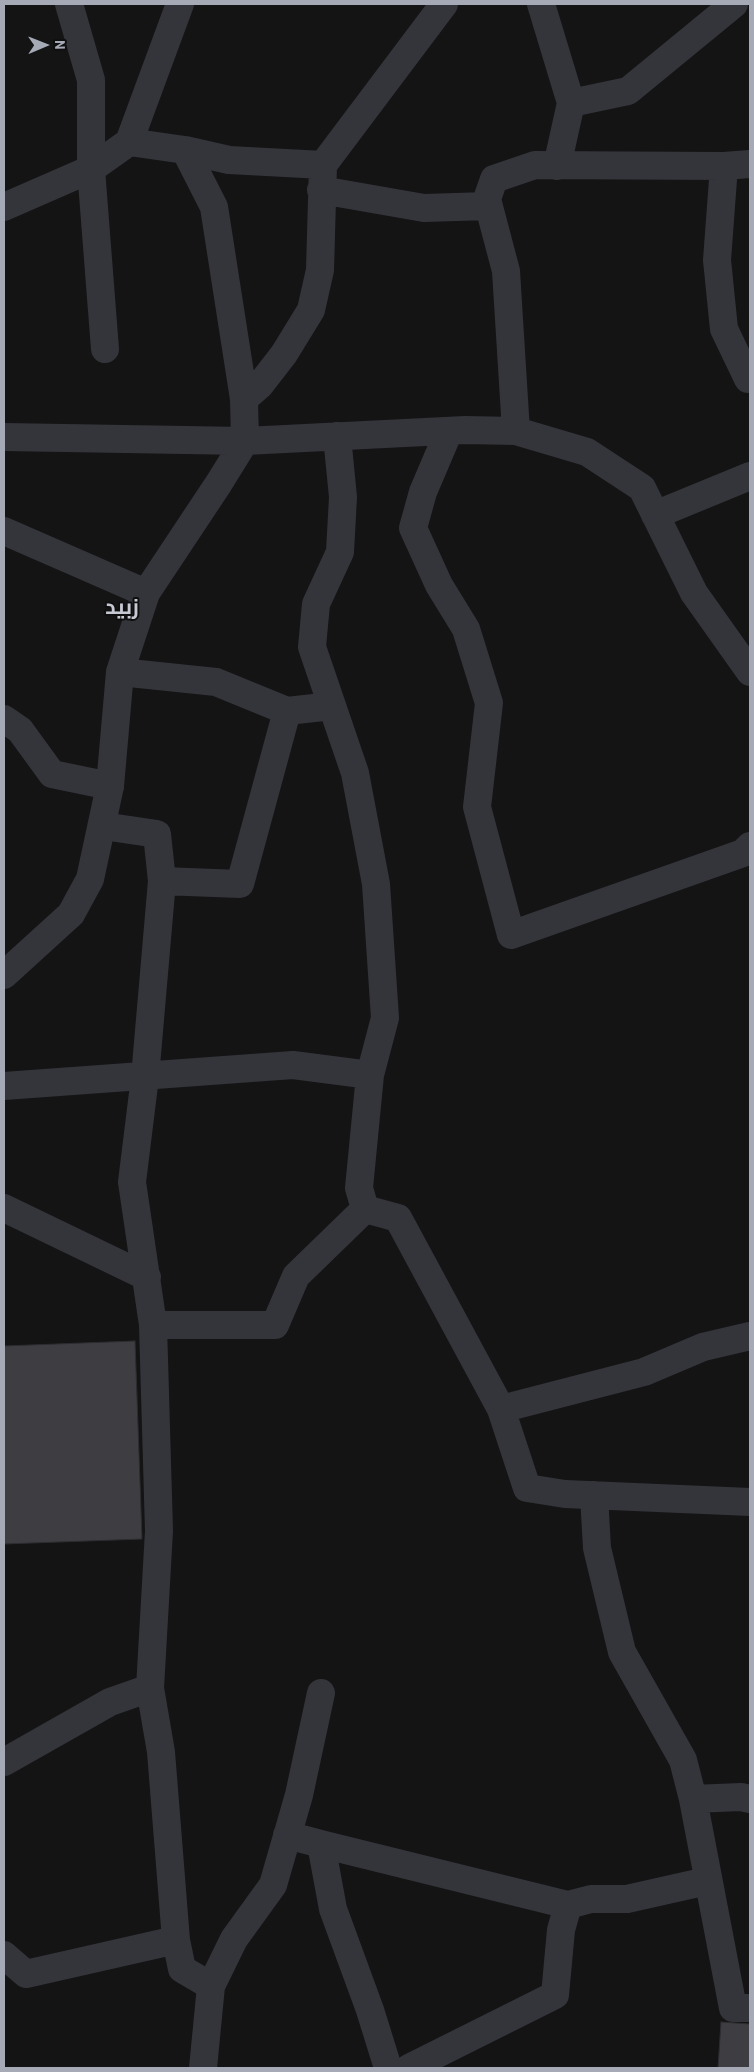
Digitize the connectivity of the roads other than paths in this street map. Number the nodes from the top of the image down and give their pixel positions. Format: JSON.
{"nodes":[{"id":1,"x":70,"y":4,"type":"edge"},
{"id":2,"x":180,"y":4,"type":"edge"},
{"id":3,"x":444,"y":4,"type":"edge"},
{"id":4,"x":541,"y":4,"type":"edge"},
{"id":5,"x":734,"y":4,"type":"edge"},
{"id":6,"x":571,"y":103,"type":"junction"},
{"id":7,"x":130,"y":142,"type":"junction"},
{"id":8,"x":185,"y":150,"type":"junction"},
{"id":9,"x":737,"y":165,"type":"edge"},
{"id":10,"x":556,"y":166,"type":"junction"},
{"id":11,"x":90,"y":169,"type":"junction"},
{"id":12,"x":322,"y":178,"type":"junction"},
{"id":13,"x":488,"y":206,"type":"junction"},
{"id":14,"x":4,"y":207,"type":"edge"},
{"id":15,"x":105,"y":349,"type":"dead end"},
{"id":16,"x":750,"y":379,"type":"edge"},
{"id":17,"x":244,"y":399,"type":"junction"},
{"id":18,"x":449,"y":431,"type":"junction"},
{"id":19,"x":516,"y":431,"type":"junction"},
{"id":20,"x":337,"y":436,"type":"junction"},
{"id":21,"x":4,"y":437,"type":"edge"},
{"id":22,"x":245,"y":441,"type":"junction"},
{"id":23,"x":750,"y":476,"type":"edge"},
{"id":24,"x":655,"y":515,"type":"junction"},
{"id":25,"x":4,"y":531,"type":"edge"},
{"id":26,"x":146,"y":592,"type":"junction"},
{"id":27,"x":120,"y":672,"type":"junction"},
{"id":28,"x":750,"y":672,"type":"edge"},
{"id":29,"x":332,"y":706,"type":"junction"},
{"id":30,"x":287,"y":712,"type":"junction"},
{"id":31,"x":4,"y":719,"type":"edge"},
{"id":32,"x":110,"y":786,"type":"junction"},
{"id":33,"x":102,"y":826,"type":"junction"},
{"id":34,"x":750,"y":846,"type":"edge"},
{"id":35,"x":162,"y":881,"type":"junction"},
{"id":36,"x":4,"y":975,"type":"edge"},
{"id":37,"x":370,"y":1075,"type":"junction"},
{"id":38,"x":145,"y":1077,"type":"junction"},
{"id":39,"x":4,"y":1086,"type":"edge"},
{"id":40,"x":4,"y":1208,"type":"edge"},
{"id":41,"x":365,"y":1209,"type":"junction"},
{"id":42,"x":146,"y":1277,"type":"junction"},
{"id":43,"x":154,"y":1325,"type":"junction"},
{"id":44,"x":750,"y":1336,"type":"edge"},
{"id":45,"x":501,"y":1408,"type":"junction"},
{"id":46,"x":594,"y":1495,"type":"junction"},
{"id":47,"x":750,"y":1502,"type":"edge"},
{"id":48,"x":150,"y":1688,"type":"junction"},
{"id":49,"x":321,"y":1694,"type":"dead end"},
{"id":50,"x":4,"y":1762,"type":"edge"},
{"id":51,"x":693,"y":1799,"type":"junction"},
{"id":52,"x":750,"y":1799,"type":"edge"},
{"id":53,"x":287,"y":1836,"type":"junction"},
{"id":54,"x":321,"y":1844,"type":"junction"},
{"id":55,"x":707,"y":1881,"type":"junction"},
{"id":56,"x":568,"y":1905,"type":"junction"},
{"id":57,"x":176,"y":1940,"type":"junction"},
{"id":58,"x":4,"y":1955,"type":"edge"},
{"id":59,"x":211,"y":1986,"type":"junction"},
{"id":60,"x":750,"y":2008,"type":"edge"},
{"id":61,"x":203,"y":2068,"type":"edge"},
{"id":62,"x":388,"y":2068,"type":"edge"},
{"id":63,"x":409,"y":2068,"type":"edge"}],
"edges":[{"from":1,"to":11,"type":"street"},
{"from":2,"to":7,"type":"street"},
{"from":3,"to":12,"type":"street"},
{"from":4,"to":6,"type":"street"},
{"from":5,"to":6,"type":"street"},
{"from":6,"to":10,"type":"street"},
{"from":7,"to":8,"type":"street"},
{"from":7,"to":11,"type":"street"},
{"from":8,"to":12,"type":"street"},
{"from":8,"to":17,"type":"street"},
{"from":9,"to":10,"type":"street"},
{"from":9,"to":16,"type":"street"},
{"from":10,"to":13,"type":"street"},
{"from":11,"to":14,"type":"street"},
{"from":11,"to":15,"type":"street"},
{"from":12,"to":13,"type":"street"},
{"from":12,"to":17,"type":"street"},
{"from":13,"to":19,"type":"street"},
{"from":17,"to":22,"type":"street"},
{"from":18,"to":19,"type":"street"},
{"from":18,"to":20,"type":"street"},
{"from":18,"to":34,"type":"street"},
{"from":19,"to":24,"type":"street"},
{"from":20,"to":22,"type":"street"},
{"from":20,"to":29,"type":"street"},
{"from":21,"to":22,"type":"street"},
{"from":22,"to":26,"type":"street"},
{"from":23,"to":24,"type":"street"},
{"from":24,"to":28,"type":"street"},
{"from":25,"to":26,"type":"street"},
{"from":26,"to":27,"type":"street"},
{"from":27,"to":30,"type":"street"},
{"from":27,"to":32,"type":"street"},
{"from":29,"to":30,"type":"street"},
{"from":29,"to":37,"type":"street"},
{"from":30,"to":35,"type":"street"},
{"from":31,"to":32,"type":"street"},
{"from":32,"to":33,"type":"street"},
{"from":33,"to":35,"type":"street"},
{"from":33,"to":36,"type":"street"},
{"from":35,"to":38,"type":"street"},
{"from":37,"to":38,"type":"street"},
{"from":37,"to":41,"type":"street"},
{"from":38,"to":39,"type":"street"},
{"from":38,"to":42,"type":"street"},
{"from":40,"to":42,"type":"street"},
{"from":41,"to":43,"type":"street"},
{"from":41,"to":45,"type":"street"},
{"from":42,"to":43,"type":"street"},
{"from":43,"to":48,"type":"street"},
{"from":44,"to":45,"type":"street"},
{"from":45,"to":46,"type":"street"},
{"from":46,"to":47,"type":"street"},
{"from":46,"to":51,"type":"street"},
{"from":48,"to":50,"type":"street"},
{"from":48,"to":57,"type":"street"},
{"from":49,"to":53,"type":"street"},
{"from":51,"to":52,"type":"street"},
{"from":51,"to":55,"type":"street"},
{"from":53,"to":54,"type":"street"},
{"from":53,"to":59,"type":"street"},
{"from":54,"to":56,"type":"street"},
{"from":54,"to":62,"type":"street"},
{"from":55,"to":56,"type":"street"},
{"from":55,"to":60,"type":"street"},
{"from":56,"to":63,"type":"street"},
{"from":57,"to":58,"type":"street"},
{"from":57,"to":59,"type":"street"},
{"from":59,"to":61,"type":"street"}]}
